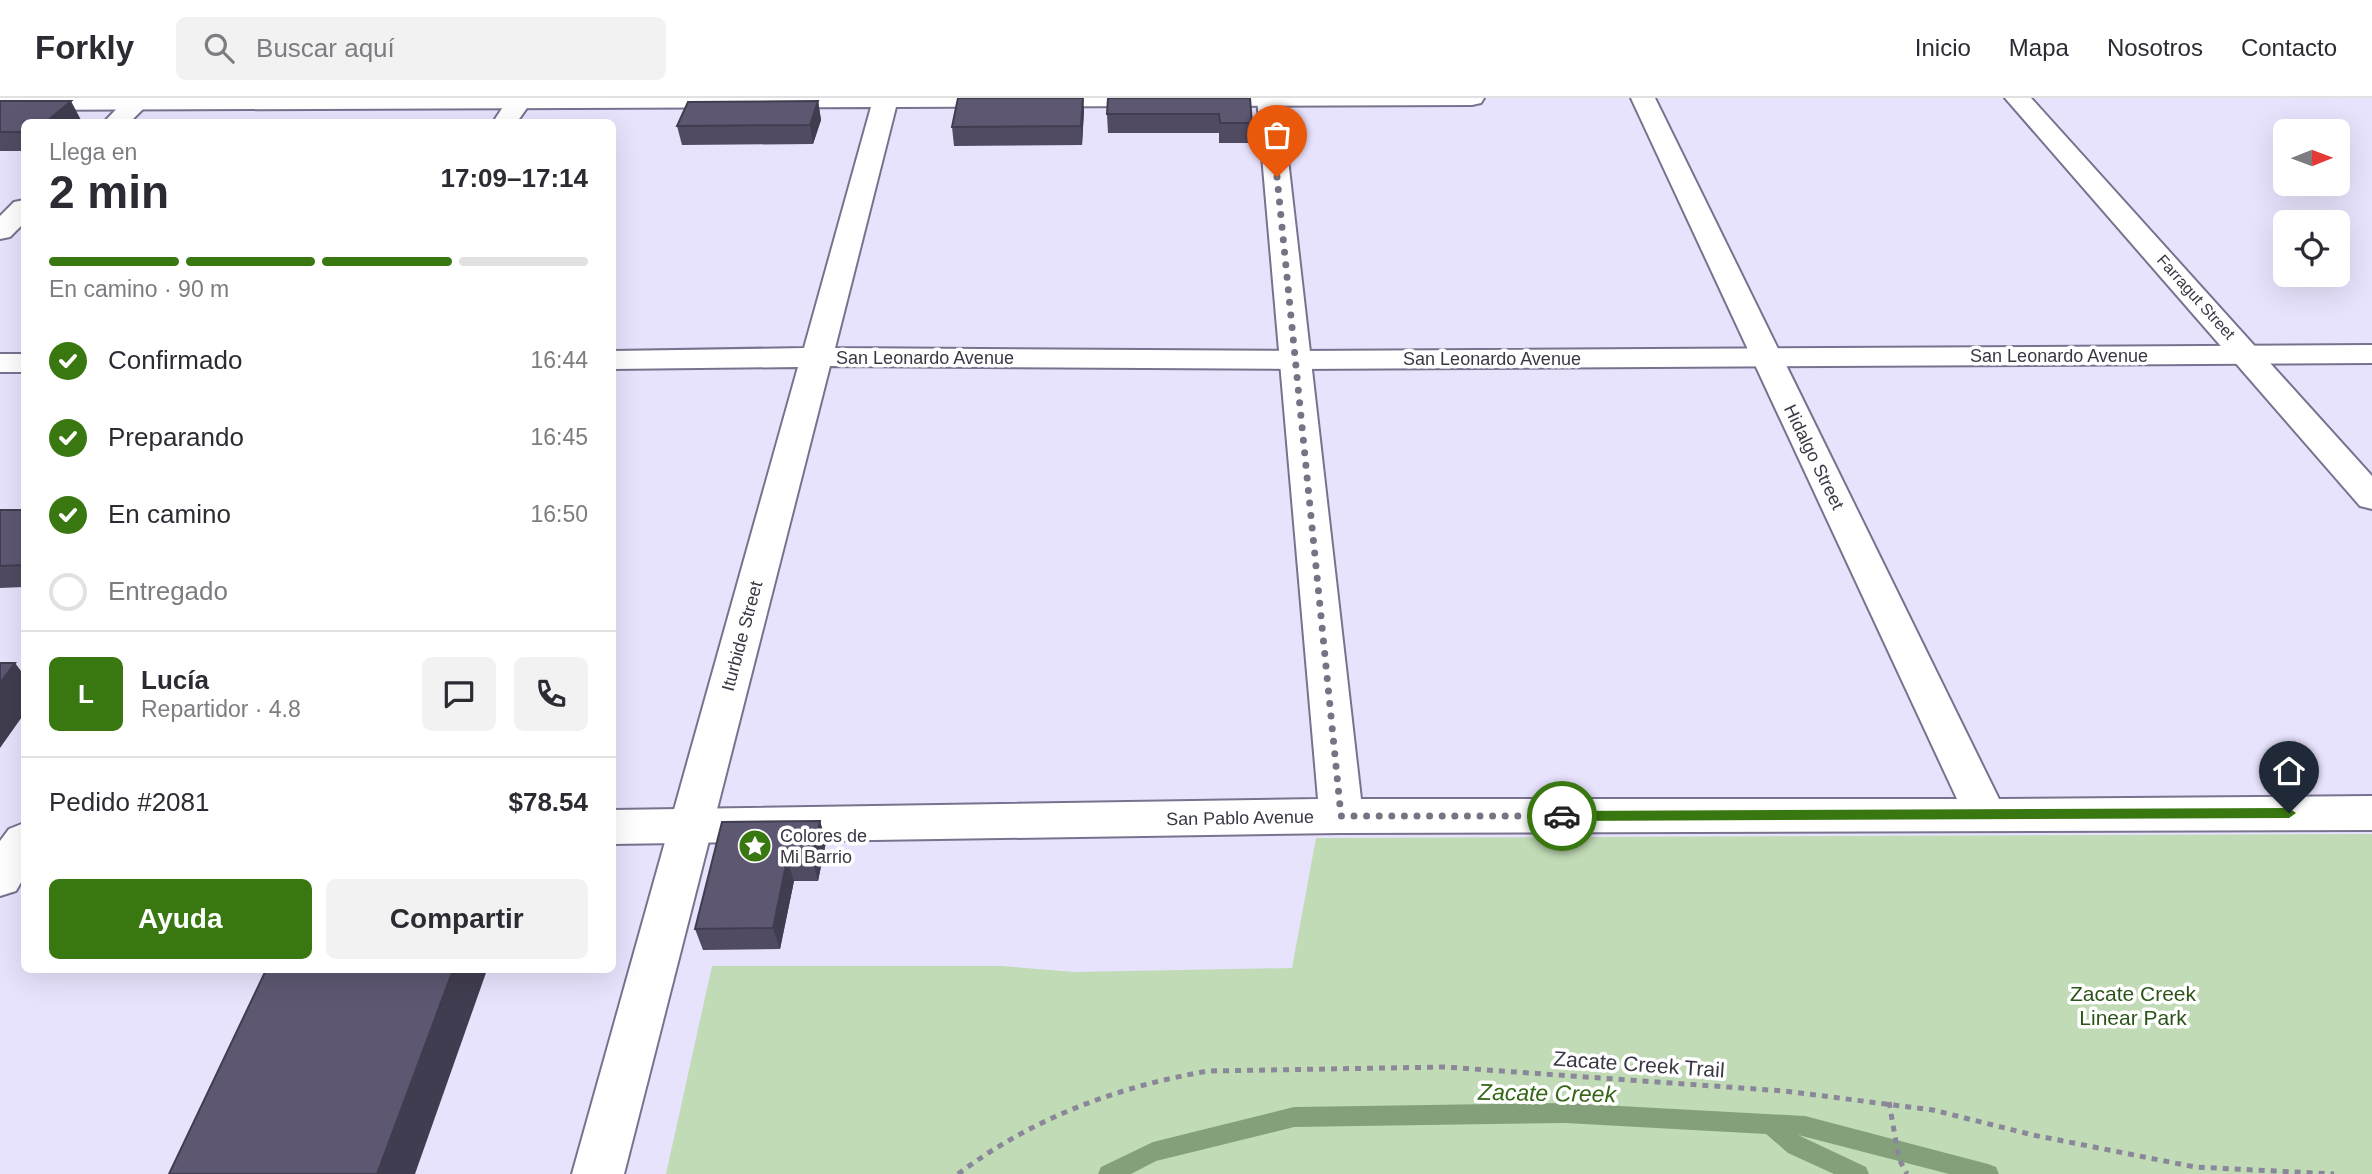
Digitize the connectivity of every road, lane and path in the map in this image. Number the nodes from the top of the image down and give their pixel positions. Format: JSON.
{"nodes":[{"id":1,"x":1472,"y":98,"type":"edge"},
{"id":2,"x":1643,"y":98,"type":"edge"},
{"id":3,"x":2017,"y":98,"type":"edge"},
{"id":4,"x":521,"y":99,"type":"edge"},
{"id":5,"x":1269,"y":99,"type":"edge"},
{"id":6,"x":140,"y":100,"type":"edge"},
{"id":7,"x":886,"y":100,"type":"edge"},
{"id":8,"x":0,"y":103,"type":"edge"},
{"id":9,"x":119,"y":119,"type":"edge"},
{"id":10,"x":507,"y":119,"type":"edge"},
{"id":11,"x":21,"y":211,"type":"edge"},
{"id":12,"x":0,"y":231,"type":"edge"},
{"id":13,"x":2372,"y":354,"type":"edge"},
{"id":14,"x":2247,"y":355,"type":"junction"},
{"id":15,"x":817,"y":357,"type":"junction"},
{"id":16,"x":1767,"y":357,"type":"junction"},
{"id":17,"x":616,"y":360,"type":"edge"},
{"id":18,"x":1295,"y":360,"type":"junction"},
{"id":19,"x":0,"y":363,"type":"edge"},
{"id":20,"x":21,"y":363,"type":"edge"},
{"id":21,"x":2372,"y":498,"type":"edge"},
{"id":22,"x":2372,"y":813,"type":"edge"},
{"id":23,"x":1341,"y":816,"type":"junction"},
{"id":24,"x":1986,"y":816,"type":"junction"},
{"id":25,"x":0,"y":822,"type":"edge"},
{"id":26,"x":21,"y":822,"type":"edge"},
{"id":27,"x":616,"y":827,"type":"edge"},
{"id":28,"x":690,"y":827,"type":"junction"},
{"id":29,"x":21,"y":846,"type":"edge"},
{"id":30,"x":0,"y":878,"type":"edge"},
{"id":31,"x":1889,"y":1102,"type":"junction"},
{"id":32,"x":598,"y":1174,"type":"edge"},
{"id":33,"x":958,"y":1174,"type":"edge"},
{"id":34,"x":1907,"y":1174,"type":"edge"},
{"id":35,"x":2334,"y":1174,"type":"edge"}],
"edges":[{"from":1,"to":5,"type":"street"},
{"from":2,"to":16,"type":"street","name":"Hidalgo Street"},
{"from":3,"to":14,"type":"street","name":"Farragut Street"},
{"from":4,"to":6,"type":"street"},
{"from":4,"to":7,"type":"street"},
{"from":4,"to":10,"type":"street"},
{"from":5,"to":7,"type":"street"},
{"from":5,"to":18,"type":"street"},
{"from":6,"to":8,"type":"street"},
{"from":6,"to":9,"type":"street"},
{"from":7,"to":15,"type":"street","name":"Iturbide Street"},
{"from":11,"to":12,"type":"street"},
{"from":13,"to":14,"type":"street","name":"San Leonardo Avenue"},
{"from":14,"to":16,"type":"street","name":"San Leonardo Avenue"},
{"from":14,"to":21,"type":"street","name":"Farragut Street"},
{"from":15,"to":17,"type":"street","name":"San Leonardo Avenue"},
{"from":15,"to":18,"type":"street","name":"San Leonardo Avenue"},
{"from":15,"to":28,"type":"street","name":"Iturbide Street"},
{"from":16,"to":18,"type":"street","name":"San Leonardo Avenue"},
{"from":16,"to":24,"type":"street","name":"Hidalgo Street"},
{"from":18,"to":23,"type":"street"},
{"from":19,"to":20,"type":"street"},
{"from":22,"to":24,"type":"street","name":"San Pablo Avenue"},
{"from":23,"to":24,"type":"street","name":"San Pablo Avenue"},
{"from":23,"to":28,"type":"street","name":"San Pablo Avenue"},
{"from":25,"to":26,"type":"street"},
{"from":27,"to":28,"type":"street","name":"San Pablo Avenue"},
{"from":28,"to":32,"type":"street","name":"Iturbide Street"},
{"from":29,"to":30,"type":"street"},
{"from":31,"to":33,"type":"path","name":"Zacate Creek Trail"},
{"from":31,"to":34,"type":"path"},
{"from":31,"to":35,"type":"path","name":"Zacate Creek Trail"}]}
